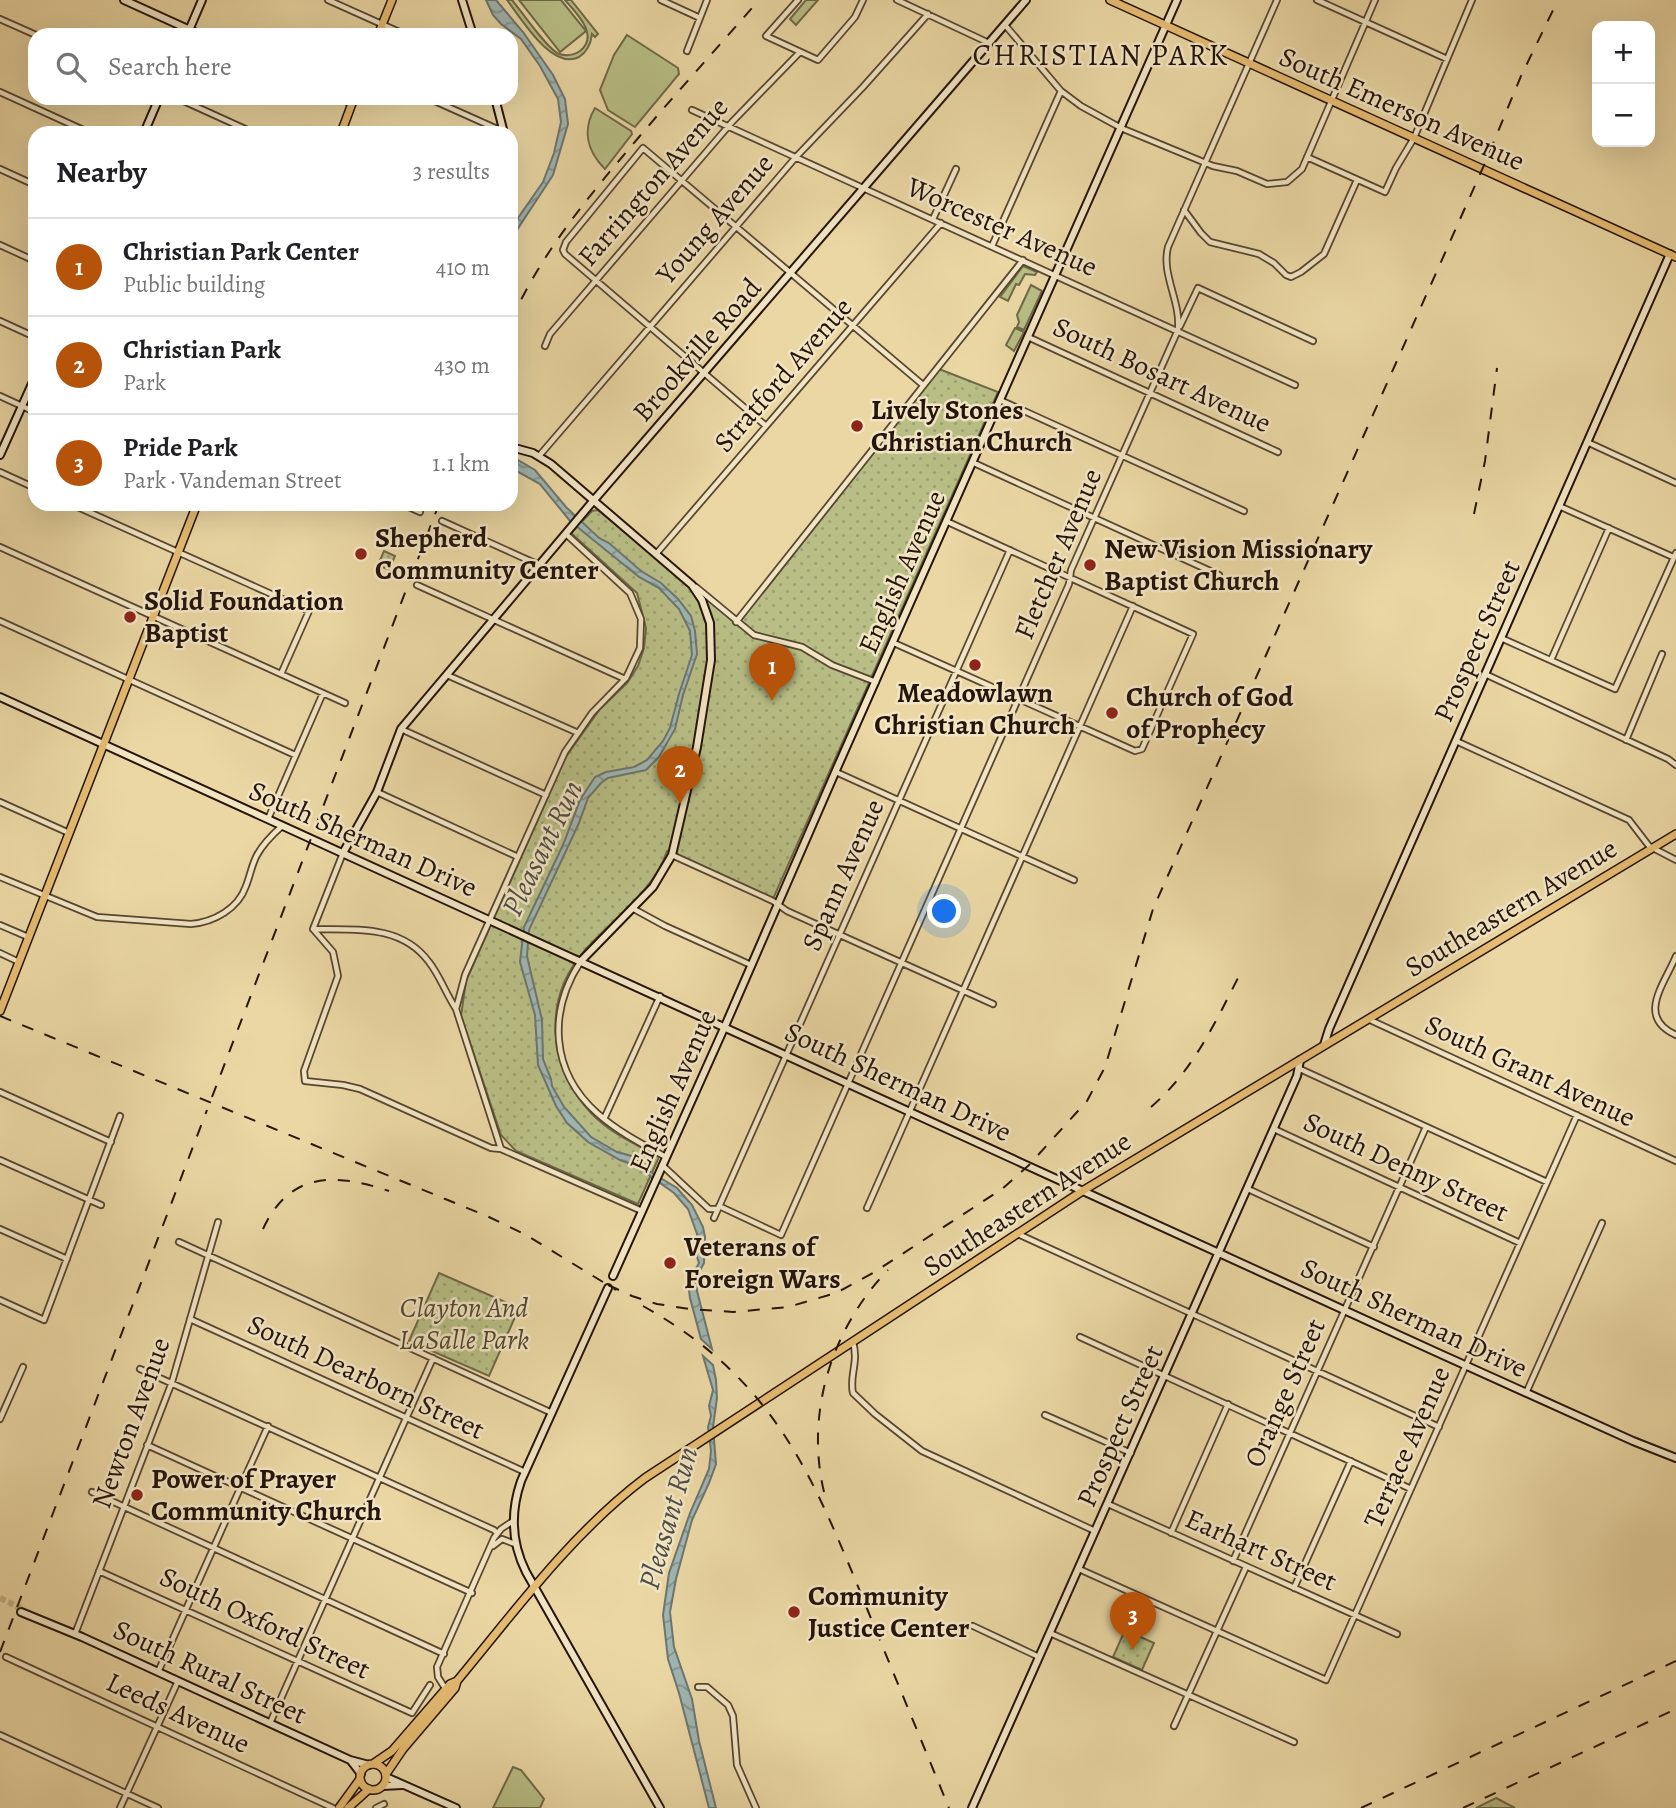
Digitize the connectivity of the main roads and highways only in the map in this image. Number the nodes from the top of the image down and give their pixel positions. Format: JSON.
{"nodes":[{"id":1,"x":124,"y":0,"type":"edge"},
{"id":2,"x":202,"y":0,"type":"edge"},
{"id":3,"x":392,"y":0,"type":"edge"},
{"id":4,"x":462,"y":0,"type":"edge"},
{"id":5,"x":1026,"y":0,"type":"edge"},
{"id":6,"x":1110,"y":0,"type":"edge"},
{"id":7,"x":1177,"y":0,"type":"edge"},
{"id":8,"x":1166,"y":26,"type":"junction"},
{"id":9,"x":180,"y":28,"type":"edge"},
{"id":10,"x":190,"y":28,"type":"edge"},
{"id":11,"x":381,"y":28,"type":"edge"},
{"id":12,"x":472,"y":28,"type":"edge"},
{"id":13,"x":156,"y":105,"type":"edge"},
{"id":14,"x":352,"y":105,"type":"edge"},
{"id":15,"x":497,"y":105,"type":"edge"},
{"id":16,"x":147,"y":126,"type":"edge"},
{"id":17,"x":344,"y":126,"type":"edge"},
{"id":18,"x":502,"y":126,"type":"edge"},
{"id":19,"x":1673,"y":256,"type":"edge"},
{"id":20,"x":28,"y":393,"type":"edge"},
{"id":21,"x":518,"y":449,"type":"edge"},
{"id":22,"x":0,"y":455,"type":"edge"},
{"id":23,"x":594,"y":500,"type":"junction"},
{"id":24,"x":194,"y":511,"type":"edge"},
{"id":25,"x":0,"y":697,"type":"edge"},
{"id":26,"x":103,"y":745,"type":"junction"},
{"id":27,"x":1676,"y":834,"type":"edge"},
{"id":28,"x":343,"y":852,"type":"junction"},
{"id":29,"x":580,"y":961,"type":"junction"},
{"id":30,"x":0,"y":1011,"type":"edge"},
{"id":31,"x":725,"y":1026,"type":"junction"},
{"id":32,"x":1324,"y":1045,"type":"junction"},
{"id":33,"x":1300,"y":1065,"type":"junction"},
{"id":34,"x":1084,"y":1190,"type":"junction"},
{"id":35,"x":1220,"y":1252,"type":"junction"},
{"id":36,"x":613,"y":1276,"type":"dead end"},
{"id":37,"x":608,"y":1288,"type":"dead end"},
{"id":38,"x":1676,"y":1458,"type":"edge"},
{"id":39,"x":536,"y":1588,"type":"junction"},
{"id":40,"x":22,"y":1610,"type":"tunnel mouth"},
{"id":41,"x":457,"y":1681,"type":"junction"},
{"id":42,"x":350,"y":1760,"type":"junction"},
{"id":43,"x":371,"y":1764,"type":"junction"},
{"id":44,"x":386,"y":1775,"type":"junction"},
{"id":45,"x":361,"y":1776,"type":"junction"},
{"id":46,"x":404,"y":1785,"type":"junction"},
{"id":47,"x":382,"y":1786,"type":"junction"},
{"id":48,"x":369,"y":1789,"type":"junction"},
{"id":49,"x":339,"y":1808,"type":"edge"},
{"id":50,"x":348,"y":1808,"type":"edge"},
{"id":51,"x":456,"y":1808,"type":"edge"},
{"id":52,"x":660,"y":1808,"type":"edge"},
{"id":53,"x":972,"y":1808,"type":"edge"}],
"edges":[{"from":1,"to":9,"type":"main road"},
{"from":2,"to":10,"type":"main road"},
{"from":3,"to":11,"type":"main road"},
{"from":4,"to":12,"type":"main road"},
{"from":5,"to":23,"type":"main road","name":"Brookville Road"},
{"from":6,"to":8,"type":"main road","name":"South Emerson Avenue"},
{"from":7,"to":8,"type":"main road","name":"English Avenue"},
{"from":8,"to":19,"type":"main road","name":"South Emerson Avenue"},
{"from":8,"to":31,"type":"main road","name":"English Avenue"},
{"from":13,"to":16,"type":"main road"},
{"from":14,"to":17,"type":"main road"},
{"from":15,"to":18,"type":"main road"},
{"from":19,"to":32,"type":"main road","name":"Prospect Street"},
{"from":20,"to":22,"type":"main road"},
{"from":21,"to":23,"type":"main road"},
{"from":23,"to":28,"type":"main road","name":"Brookville Road"},
{"from":23,"to":29,"type":"main road"},
{"from":24,"to":26,"type":"main road"},
{"from":25,"to":26,"type":"main road","name":"South Sherman Drive"},
{"from":26,"to":28,"type":"main road","name":"South Sherman Drive"},
{"from":26,"to":30,"type":"main road"},
{"from":27,"to":32,"type":"main road","name":"Southeastern Avenue"},
{"from":28,"to":29,"type":"main road","name":"South Sherman Drive"},
{"from":29,"to":31,"type":"main road","name":"South Sherman Drive"},
{"from":31,"to":34,"type":"main road","name":"South Sherman Drive"},
{"from":31,"to":36,"type":"main road","name":"English Avenue"},
{"from":32,"to":33,"type":"main road","name":"Southeastern Avenue"},
{"from":33,"to":34,"type":"main road","name":"Southeastern Avenue"},
{"from":33,"to":35,"type":"main road","name":"Prospect Street"},
{"from":34,"to":35,"type":"main road","name":"South Sherman Drive"},
{"from":34,"to":39,"type":"main road","name":"Southeastern Avenue"},
{"from":35,"to":38,"type":"main road","name":"South Sherman Drive"},
{"from":35,"to":53,"type":"main road","name":"Prospect Street"},
{"from":37,"to":39,"type":"main road"},
{"from":39,"to":41,"type":"main road","name":"Southeastern Avenue"},
{"from":39,"to":52,"type":"main road"},
{"from":40,"to":42,"type":"main road","name":"South Rural Street"},
{"from":41,"to":43,"type":"main road","name":"Southeastern Avenue"},
{"from":41,"to":44,"type":"main road","name":"Southeastern Avenue"},
{"from":42,"to":43,"type":"main road","name":"South Rural Street"},
{"from":42,"to":45,"type":"main road","name":"South Rural Street"},
{"from":43,"to":44,"type":"main road"},
{"from":43,"to":45,"type":"main road"},
{"from":44,"to":46,"type":"main road"},
{"from":44,"to":47,"type":"main road"},
{"from":45,"to":48,"type":"main road"},
{"from":45,"to":49,"type":"main road"},
{"from":46,"to":47,"type":"main road"},
{"from":46,"to":51,"type":"main road"},
{"from":47,"to":48,"type":"main road"},
{"from":48,"to":50,"type":"main road"}]}
